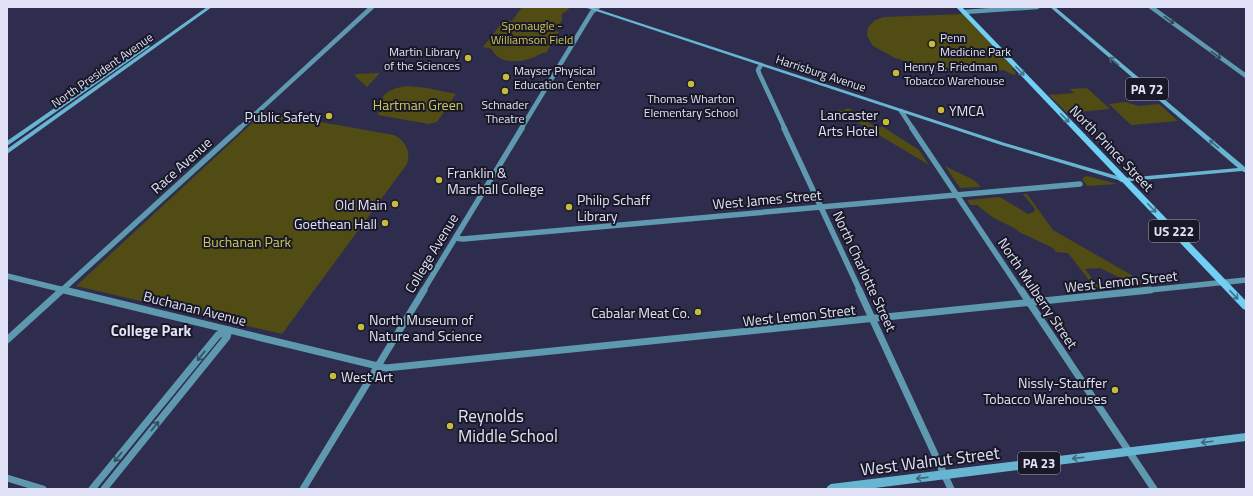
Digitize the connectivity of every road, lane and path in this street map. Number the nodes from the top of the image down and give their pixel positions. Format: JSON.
{"nodes":[{"id":1,"x":203,"y":7,"type":"edge"},
{"id":2,"x":210,"y":7,"type":"edge"},
{"id":3,"x":372,"y":7,"type":"edge"},
{"id":4,"x":586,"y":7,"type":"edge"},
{"id":5,"x":959,"y":7,"type":"edge"},
{"id":6,"x":1037,"y":7,"type":"edge"},
{"id":7,"x":1052,"y":7,"type":"edge"},
{"id":8,"x":1151,"y":7,"type":"edge"},
{"id":9,"x":596,"y":8,"type":"edge"},
{"id":10,"x":964,"y":12,"type":"junction"},
{"id":11,"x":761,"y":65,"type":"junction"},
{"id":12,"x":1246,"y":76,"type":"edge"},
{"id":13,"x":901,"y":111,"type":"junction"},
{"id":14,"x":7,"y":144,"type":"edge"},
{"id":15,"x":7,"y":152,"type":"edge"},
{"id":16,"x":1245,"y":170,"type":"edge"},
{"id":17,"x":1125,"y":180,"type":"junction"},
{"id":18,"x":1080,"y":184,"type":"dead end"},
{"id":19,"x":956,"y":195,"type":"junction"},
{"id":20,"x":820,"y":207,"type":"junction"},
{"id":21,"x":455,"y":238,"type":"junction"},
{"id":22,"x":7,"y":276,"type":"edge"},
{"id":23,"x":1246,"y":280,"type":"edge"},
{"id":24,"x":1222,"y":282,"type":"junction"},
{"id":25,"x":63,"y":289,"type":"junction"},
{"id":26,"x":1029,"y":303,"type":"junction"},
{"id":27,"x":1246,"y":308,"type":"edge"},
{"id":28,"x":873,"y":319,"type":"junction"},
{"id":29,"x":229,"y":330,"type":"junction"},
{"id":30,"x":7,"y":340,"type":"edge"},
{"id":31,"x":378,"y":366,"type":"junction"},
{"id":32,"x":1246,"y":437,"type":"edge"},
{"id":33,"x":1129,"y":452,"type":"junction"},
{"id":34,"x":945,"y":475,"type":"junction"},
{"id":35,"x":7,"y":478,"type":"edge"},
{"id":36,"x":44,"y":489,"type":"edge"},
{"id":37,"x":92,"y":489,"type":"edge"},
{"id":38,"x":104,"y":489,"type":"edge"},
{"id":39,"x":303,"y":489,"type":"edge"},
{"id":40,"x":831,"y":489,"type":"edge"},
{"id":41,"x":951,"y":489,"type":"edge"},
{"id":42,"x":1154,"y":489,"type":"edge"}],
"edges":[{"from":1,"to":14,"type":"main road","name":"North President Avenue"},
{"from":2,"to":15,"type":"main road","name":"North President Avenue"},
{"from":3,"to":25,"type":"street","name":"Race Avenue"},
{"from":4,"to":9,"type":"main road","name":"Harrisburg Avenue"},
{"from":5,"to":10,"type":"highway","name":"North Prince Street","number":"US 222"},
{"from":6,"to":10,"type":"street"},
{"from":16,"to":7,"type":"main road","number":"PA 72","one_way":true},
{"from":8,"to":12,"type":"street","one_way":true},
{"from":9,"to":11,"type":"main road","name":"Harrisburg Avenue"},
{"from":9,"to":21,"type":"street","name":"College Avenue"},
{"from":10,"to":17,"type":"highway","name":"North Prince Street","number":"US 222","one_way":true},
{"from":11,"to":13,"type":"main road","name":"Harrisburg Avenue"},
{"from":11,"to":20,"type":"street","name":"North Charlotte Street"},
{"from":13,"to":17,"type":"main road","name":"Harrisburg Avenue"},
{"from":13,"to":19,"type":"street","name":"North Mulberry Street"},
{"from":16,"to":17,"type":"main road"},
{"from":17,"to":24,"type":"highway","name":"North Prince Street","number":"US 222","one_way":true},
{"from":18,"to":19,"type":"street","name":"West James Street"},
{"from":19,"to":20,"type":"street","name":"West James Street"},
{"from":19,"to":26,"type":"street","name":"North Mulberry Street"},
{"from":20,"to":21,"type":"street","name":"West James Street"},
{"from":20,"to":28,"type":"street","name":"North Charlotte Street"},
{"from":21,"to":31,"type":"street","name":"College Avenue"},
{"from":22,"to":25,"type":"street","name":"Buchanan Avenue"},
{"from":23,"to":24,"type":"street","name":"West Lemon Street"},
{"from":24,"to":26,"type":"street","name":"West Lemon Street"},
{"from":24,"to":27,"type":"highway","name":"North Prince Street","number":"US 222","one_way":true},
{"from":25,"to":29,"type":"street","name":"Buchanan Avenue"},
{"from":25,"to":30,"type":"street","name":"Race Avenue"},
{"from":26,"to":28,"type":"street","name":"West Lemon Street"},
{"from":26,"to":33,"type":"street","name":"North Mulberry Street"},
{"from":28,"to":31,"type":"street","name":"West Lemon Street"},
{"from":28,"to":34,"type":"street","name":"North Charlotte Street"},
{"from":29,"to":31,"type":"street","name":"Buchanan Avenue"},
{"from":29,"to":37,"type":"street","one_way":true},
{"from":38,"to":29,"type":"street","one_way":true},
{"from":31,"to":39,"type":"street","name":"College Avenue"},
{"from":32,"to":33,"type":"main road","name":"West Walnut Street","number":"PA 23","one_way":true},
{"from":33,"to":34,"type":"main road","name":"West Walnut Street","number":"PA 23","one_way":true},
{"from":33,"to":42,"type":"street","name":"North Mulberry Street"},
{"from":34,"to":40,"type":"main road","name":"West Walnut Street","number":"PA 23","one_way":true},
{"from":34,"to":41,"type":"street","name":"North Charlotte Street"},
{"from":35,"to":36,"type":"street"}]}
